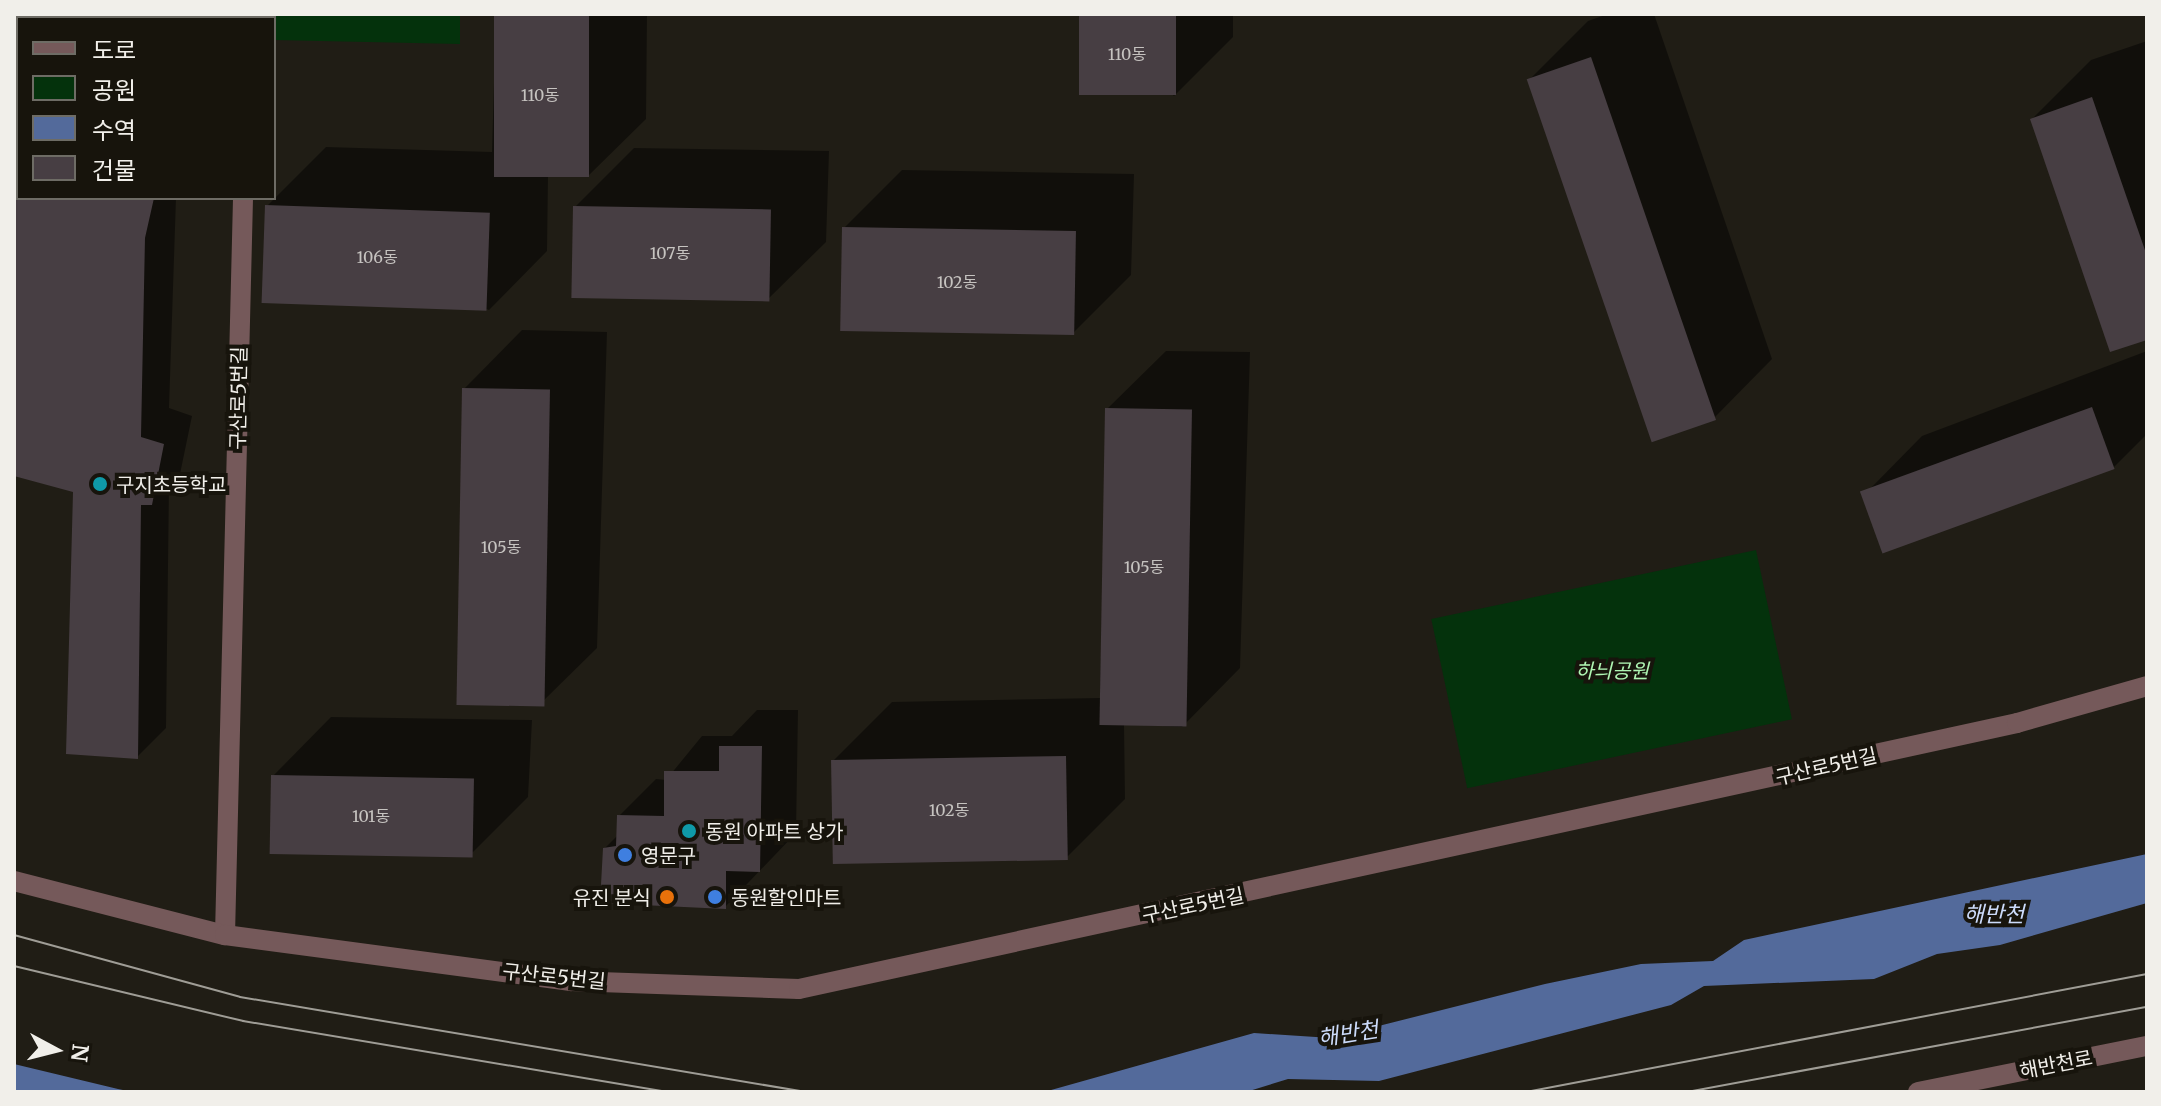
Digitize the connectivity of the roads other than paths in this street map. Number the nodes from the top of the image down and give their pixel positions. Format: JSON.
{"nodes":[{"id":1,"x":243,"y":200,"type":"edge"},
{"id":2,"x":2147,"y":686,"type":"edge"},
{"id":3,"x":14,"y":881,"type":"edge"},
{"id":4,"x":225,"y":935,"type":"junction"},
{"id":5,"x":2147,"y":1046,"type":"edge"},
{"id":6,"x":1918,"y":1092,"type":"edge"}],
"edges":[{"from":1,"to":4,"type":"street","name":"구산로5번길"},
{"from":2,"to":4,"type":"street","name":"구산로5번길"},
{"from":3,"to":4,"type":"street","name":"구산로5번길"},
{"from":5,"to":6,"type":"street","name":"해반천로"}]}
